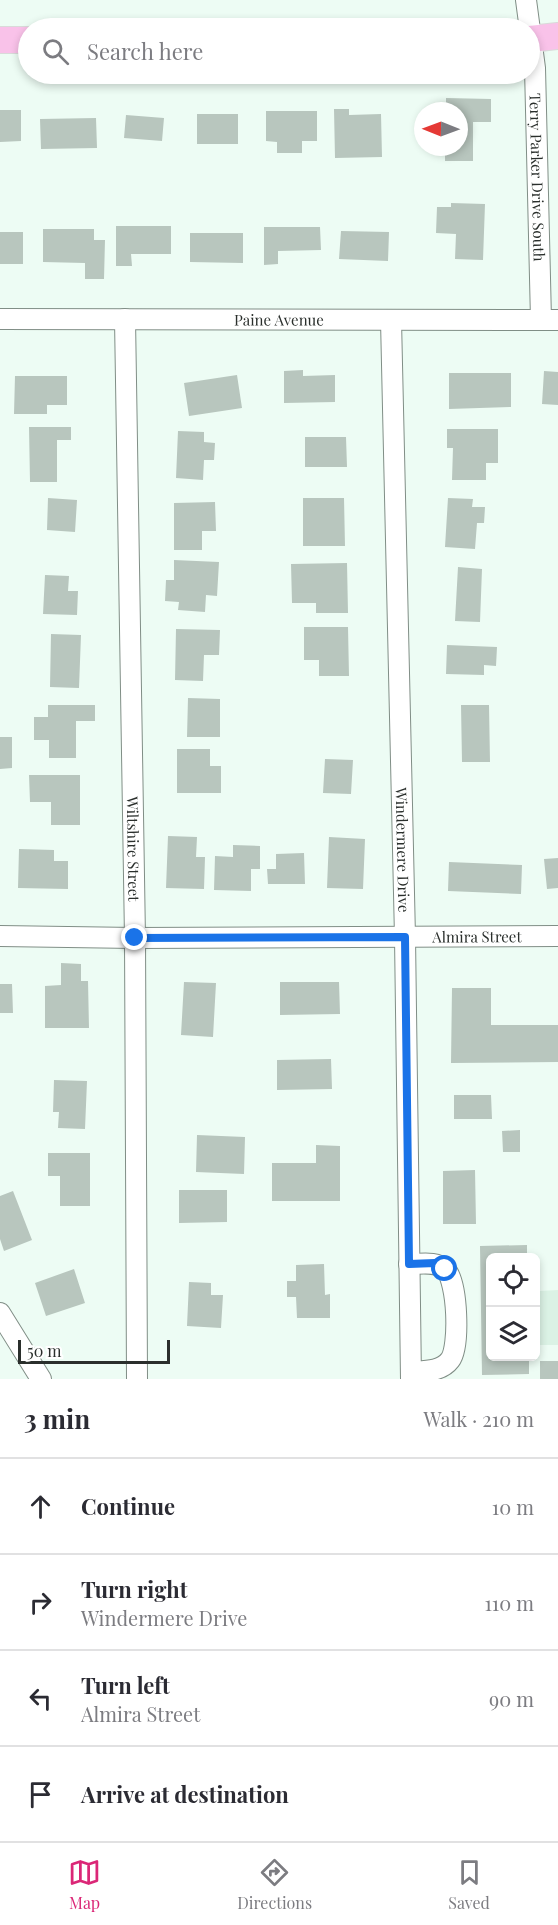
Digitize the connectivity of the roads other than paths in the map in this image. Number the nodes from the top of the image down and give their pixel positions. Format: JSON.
{"nodes":[{"id":1,"x":526,"y":0,"type":"edge"},
{"id":2,"x":528,"y":18,"type":"edge"},
{"id":3,"x":558,"y":36,"type":"edge"},
{"id":4,"x":540,"y":38,"type":"edge"},
{"id":5,"x":0,"y":40,"type":"edge"},
{"id":6,"x":18,"y":40,"type":"edge"},
{"id":7,"x":536,"y":84,"type":"edge"},
{"id":8,"x":0,"y":319,"type":"edge"},
{"id":9,"x":125,"y":319,"type":"junction"},
{"id":10,"x":549,"y":320,"type":"edge"},
{"id":11,"x":391,"y":321,"type":"junction"},
{"id":12,"x":0,"y":936,"type":"edge"},
{"id":13,"x":558,"y":936,"type":"edge"},
{"id":14,"x":405,"y":937,"type":"junction"},
{"id":15,"x":135,"y":938,"type":"junction"},
{"id":16,"x":409,"y":1264,"type":"junction"},
{"id":17,"x":0,"y":1313,"type":"edge"},
{"id":18,"x":411,"y":1376,"type":"edge"},
{"id":19,"x":41,"y":1379,"type":"edge"},
{"id":20,"x":137,"y":1379,"type":"edge"}],
"edges":[{"from":1,"to":2,"type":"street","name":"Terry Parker Drive South"},
{"from":3,"to":4,"type":"main road"},
{"from":5,"to":6,"type":"main road"},
{"from":7,"to":10,"type":"street","name":"Terry Parker Drive South"},
{"from":8,"to":9,"type":"street","name":"Paine Avenue"},
{"from":9,"to":11,"type":"street","name":"Paine Avenue"},
{"from":9,"to":15,"type":"street","name":"Wiltshire Street"},
{"from":10,"to":11,"type":"street","name":"Paine Avenue"},
{"from":11,"to":14,"type":"street","name":"Windermere Drive"},
{"from":12,"to":15,"type":"street","name":"Almira Street"},
{"from":13,"to":14,"type":"street","name":"Almira Street"},
{"from":14,"to":15,"type":"street","name":"Almira Street"},
{"from":14,"to":16,"type":"street","name":"Windermere Drive"},
{"from":15,"to":20,"type":"street","name":"Wiltshire Street"},
{"from":16,"to":18,"type":"street","name":"Windermere Drive"},
{"from":16,"to":18,"type":"street"},
{"from":17,"to":19,"type":"street"}]}
